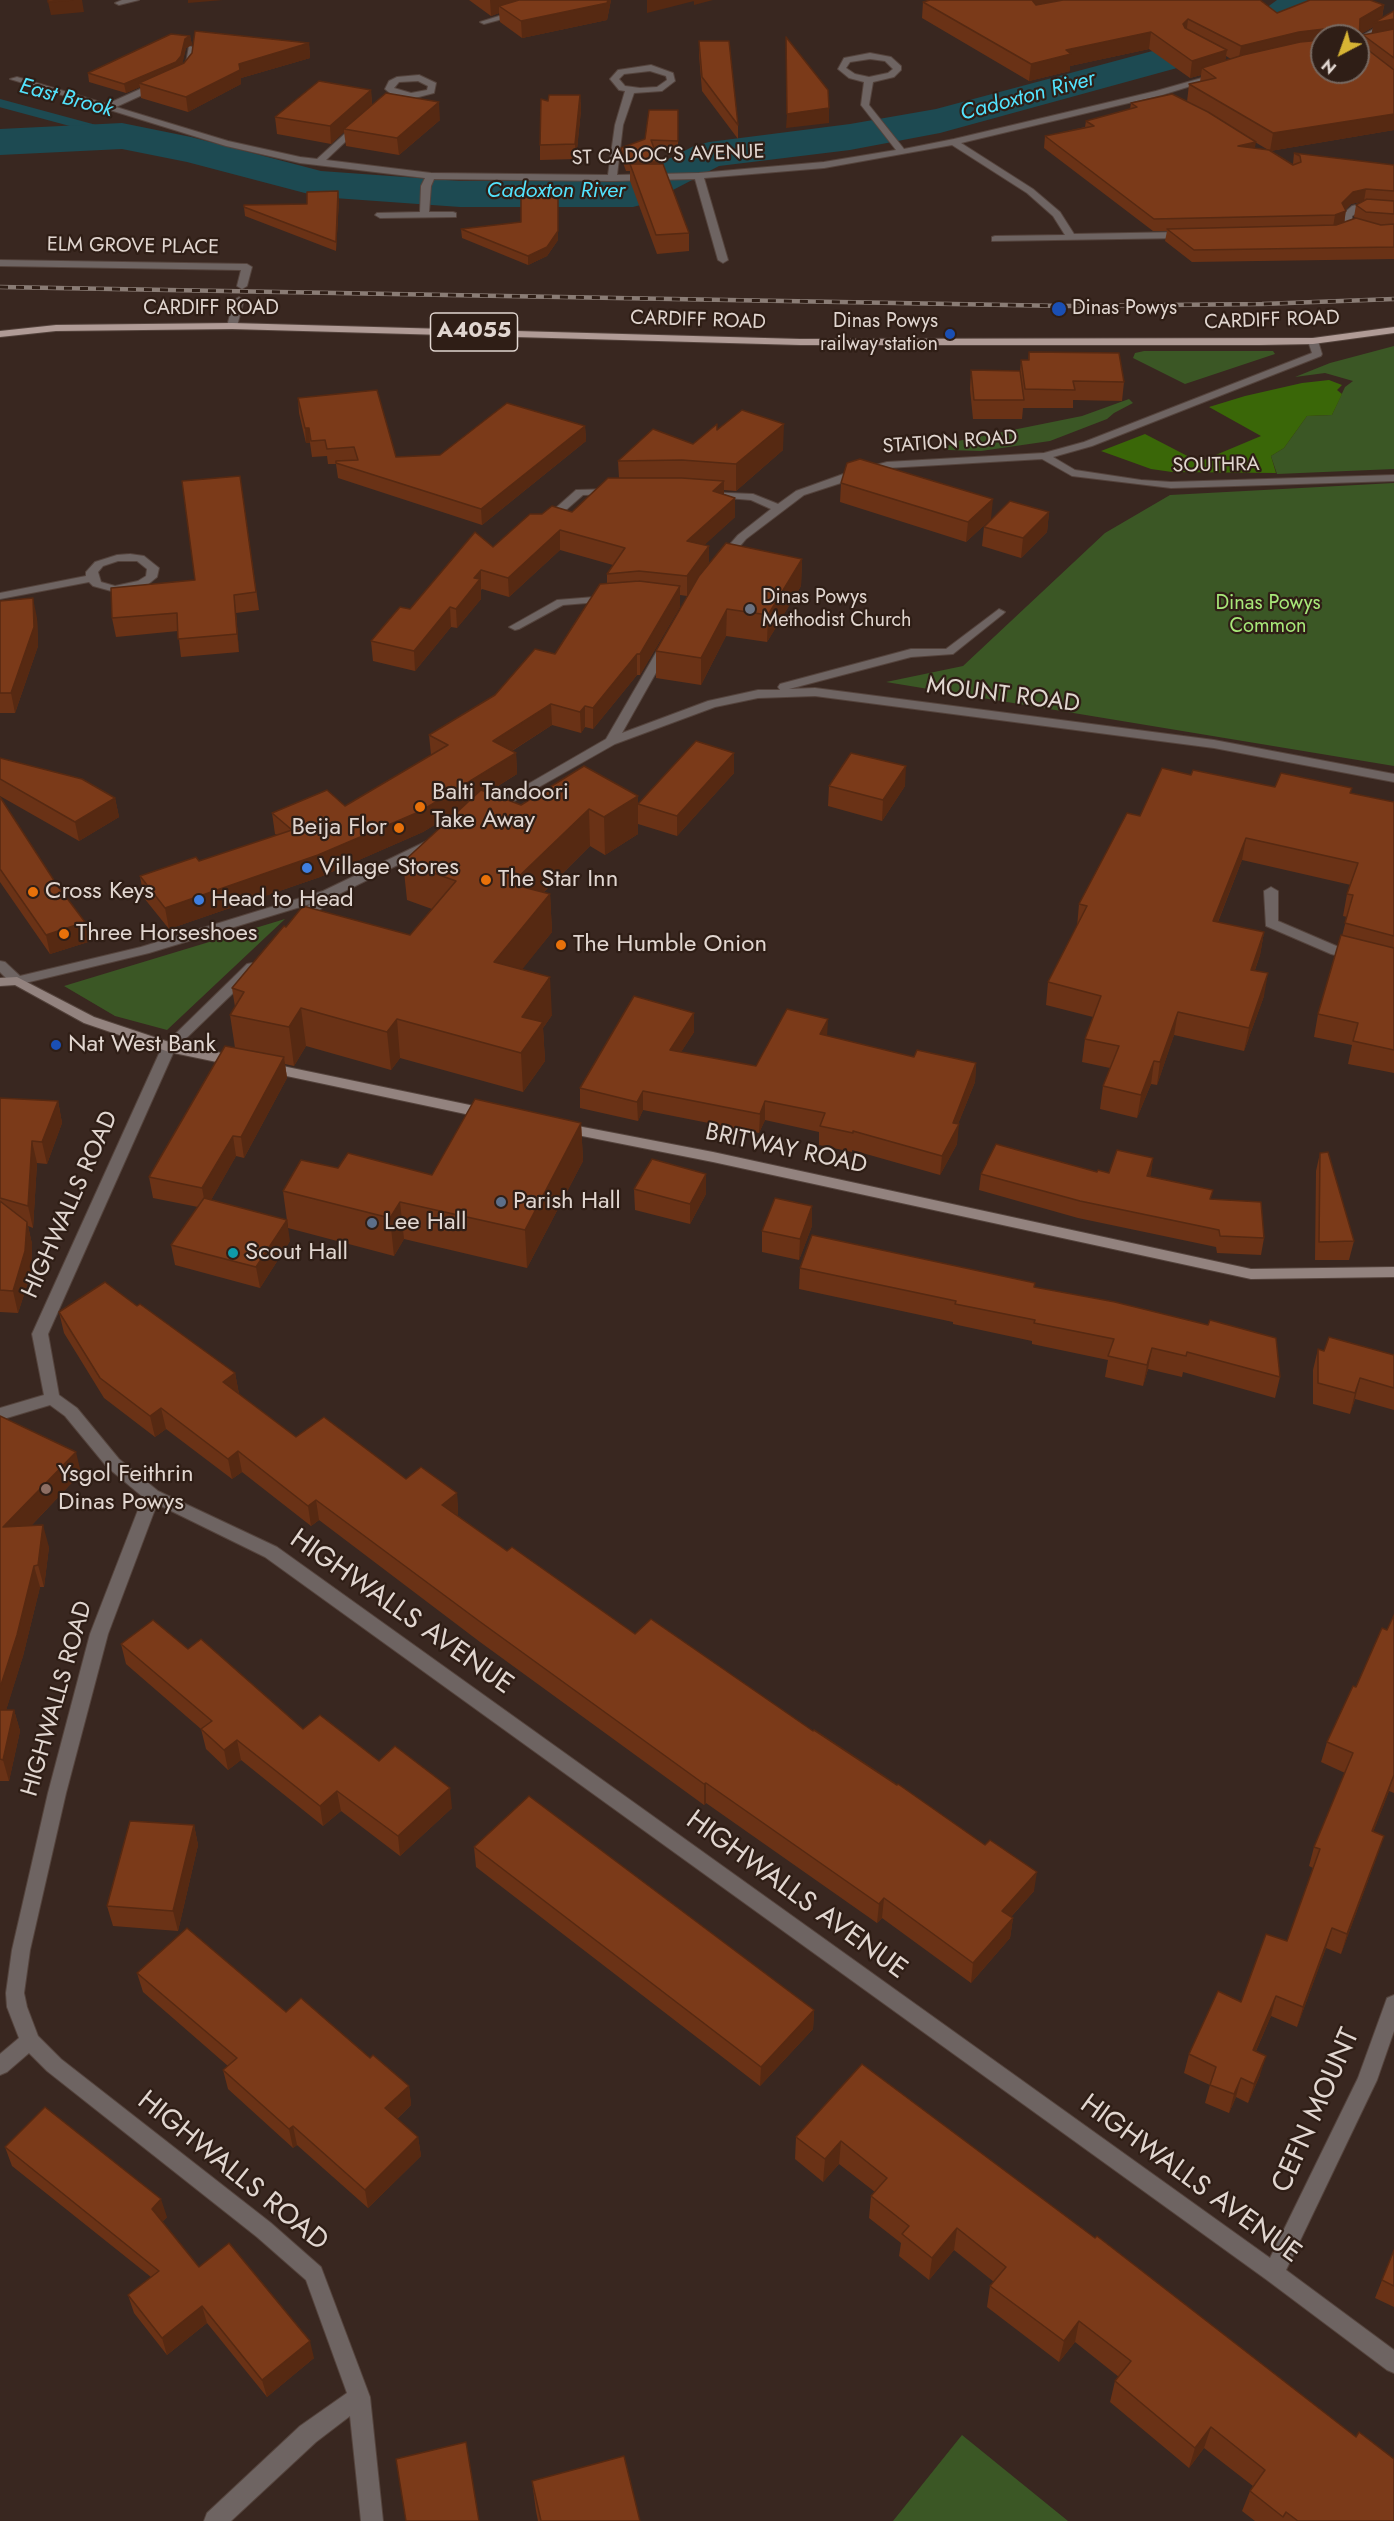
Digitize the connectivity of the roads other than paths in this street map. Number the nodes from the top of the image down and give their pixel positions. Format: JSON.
{"nodes":[{"id":1,"x":135,"y":0,"type":"edge"},
{"id":2,"x":119,"y":3,"type":"dead end"},
{"id":3,"x":532,"y":8,"type":"edge"},
{"id":4,"x":1394,"y":19,"type":"edge"},
{"id":5,"x":484,"y":22,"type":"dead end"},
{"id":6,"x":1370,"y":34,"type":"edge"},
{"id":7,"x":192,"y":48,"type":"edge"},
{"id":8,"x":1226,"y":71,"type":"edge"},
{"id":9,"x":14,"y":79,"type":"dead end"},
{"id":10,"x":869,"y":80,"type":"junction"},
{"id":11,"x":630,"y":90,"type":"junction"},
{"id":12,"x":1159,"y":93,"type":"junction"},
{"id":13,"x":397,"y":94,"type":"edge"},
{"id":14,"x":1169,"y":99,"type":"edge"},
{"id":15,"x":109,"y":107,"type":"junction"},
{"id":16,"x":954,"y":142,"type":"junction"},
{"id":17,"x":902,"y":152,"type":"junction"},
{"id":18,"x":319,"y":162,"type":"junction"},
{"id":19,"x":431,"y":176,"type":"junction"},
{"id":20,"x":699,"y":176,"type":"junction"},
{"id":21,"x":612,"y":178,"type":"junction"},
{"id":22,"x":1394,"y":208,"type":"edge"},
{"id":23,"x":424,"y":214,"type":"junction"},
{"id":24,"x":453,"y":214,"type":"dead end"},
{"id":25,"x":380,"y":215,"type":"dead end"},
{"id":26,"x":1394,"y":231,"type":"edge"},
{"id":27,"x":1191,"y":235,"type":"edge"},
{"id":28,"x":1071,"y":237,"type":"junction"},
{"id":29,"x":995,"y":239,"type":"dead end"},
{"id":30,"x":723,"y":260,"type":"dead end"},
{"id":31,"x":0,"y":263,"type":"edge"},
{"id":32,"x":242,"y":286,"type":"dead end"},
{"id":33,"x":239,"y":300,"type":"dead end"},
{"id":34,"x":232,"y":326,"type":"junction"},
{"id":35,"x":1394,"y":330,"type":"edge"},
{"id":36,"x":0,"y":334,"type":"edge"},
{"id":37,"x":1313,"y":341,"type":"junction"},
{"id":38,"x":1044,"y":456,"type":"junction"},
{"id":39,"x":1394,"y":478,"type":"edge"},
{"id":40,"x":626,"y":492,"type":"edge"},
{"id":41,"x":694,"y":493,"type":"edge"},
{"id":42,"x":777,"y":508,"type":"junction"},
{"id":43,"x":537,"y":530,"type":"edge"},
{"id":44,"x":715,"y":568,"type":"edge"},
{"id":45,"x":92,"y":578,"type":"junction"},
{"id":46,"x":0,"y":596,"type":"edge"},
{"id":47,"x":617,"y":598,"type":"edge"},
{"id":48,"x":999,"y":612,"type":"dead end"},
{"id":49,"x":515,"y":627,"type":"dead end"},
{"id":50,"x":669,"y":640,"type":"edge"},
{"id":51,"x":759,"y":694,"type":"junction"},
{"id":52,"x":611,"y":741,"type":"junction"},
{"id":53,"x":1394,"y":777,"type":"edge"},
{"id":54,"x":476,"y":818,"type":"edge"},
{"id":55,"x":436,"y":840,"type":"edge"},
{"id":56,"x":1271,"y":891,"type":"dead end"},
{"id":57,"x":328,"y":894,"type":"junction"},
{"id":58,"x":286,"y":934,"type":"edge"},
{"id":59,"x":262,"y":958,"type":"edge"},
{"id":60,"x":0,"y":965,"type":"edge"},
{"id":61,"x":1394,"y":966,"type":"edge"},
{"id":62,"x":16,"y":981,"type":"junction"},
{"id":63,"x":0,"y":982,"type":"edge"},
{"id":64,"x":170,"y":1047,"type":"junction"},
{"id":65,"x":504,"y":1117,"type":"edge"},
{"id":66,"x":550,"y":1126,"type":"edge"},
{"id":67,"x":1394,"y":1272,"type":"edge"},
{"id":68,"x":52,"y":1398,"type":"junction"},
{"id":69,"x":0,"y":1414,"type":"edge"},
{"id":70,"x":152,"y":1495,"type":"junction"},
{"id":71,"x":1394,"y":2004,"type":"edge"},
{"id":72,"x":30,"y":2041,"type":"junction"},
{"id":73,"x":0,"y":2066,"type":"edge"},
{"id":74,"x":1274,"y":2273,"type":"junction"},
{"id":75,"x":1394,"y":2363,"type":"edge"},
{"id":76,"x":359,"y":2397,"type":"junction"},
{"id":77,"x":215,"y":2521,"type":"edge"},
{"id":78,"x":372,"y":2521,"type":"edge"}],
"edges":[{"from":1,"to":2,"type":"street"},
{"from":3,"to":5,"type":"street"},
{"from":4,"to":6,"type":"street"},
{"from":7,"to":15,"type":"street"},
{"from":8,"to":12,"type":"street","name":"ST CADOC'S AVENUE"},
{"from":9,"to":15,"type":"street","name":"ST CADOC'S AVENUE"},
{"from":10,"to":10,"type":"street"},
{"from":10,"to":17,"type":"street"},
{"from":11,"to":11,"type":"street"},
{"from":11,"to":21,"type":"street"},
{"from":12,"to":14,"type":"street"},
{"from":12,"to":16,"type":"street","name":"ST CADOC'S AVENUE"},
{"from":13,"to":18,"type":"street"},
{"from":15,"to":18,"type":"street","name":"ST CADOC'S AVENUE"},
{"from":16,"to":17,"type":"street","name":"ST CADOC'S AVENUE"},
{"from":16,"to":28,"type":"street"},
{"from":17,"to":20,"type":"street","name":"ST CADOC'S AVENUE"},
{"from":18,"to":19,"type":"street","name":"ST CADOC'S AVENUE"},
{"from":19,"to":21,"type":"street","name":"ST CADOC'S AVENUE"},
{"from":19,"to":23,"type":"street"},
{"from":20,"to":21,"type":"street","name":"ST CADOC'S AVENUE"},
{"from":20,"to":30,"type":"street"},
{"from":22,"to":26,"type":"street"},
{"from":23,"to":24,"type":"street"},
{"from":23,"to":25,"type":"street"},
{"from":27,"to":28,"type":"street"},
{"from":28,"to":29,"type":"street"},
{"from":31,"to":32,"type":"street","name":"ELM GROVE PLACE"},
{"from":33,"to":34,"type":"street"},
{"from":34,"to":36,"type":"main road","name":"CARDIFF ROAD","number":"A4055"},
{"from":34,"to":37,"type":"main road","name":"CARDIFF ROAD","number":"A4055"},
{"from":35,"to":37,"type":"main road","name":"CARDIFF ROAD","number":"A4055"},
{"from":37,"to":38,"type":"street","name":"STATION ROAD"},
{"from":38,"to":39,"type":"street","name":"SOUTHRA"},
{"from":38,"to":42,"type":"street","name":"STATION ROAD"},
{"from":40,"to":43,"type":"street"},
{"from":41,"to":42,"type":"street"},
{"from":42,"to":44,"type":"street","name":"STATION ROAD"},
{"from":45,"to":45,"type":"street"},
{"from":45,"to":46,"type":"street"},
{"from":47,"to":49,"type":"street"},
{"from":48,"to":51,"type":"street"},
{"from":50,"to":52,"type":"street"},
{"from":51,"to":52,"type":"street","name":"MOUNT ROAD"},
{"from":51,"to":53,"type":"street","name":"MOUNT ROAD"},
{"from":52,"to":54,"type":"street"},
{"from":55,"to":57,"type":"street"},
{"from":56,"to":61,"type":"street"},
{"from":57,"to":58,"type":"street"},
{"from":57,"to":62,"type":"street"},
{"from":59,"to":64,"type":"street"},
{"from":60,"to":62,"type":"street"},
{"from":62,"to":63,"type":"street"},
{"from":62,"to":64,"type":"street"},
{"from":64,"to":65,"type":"street"},
{"from":64,"to":68,"type":"street","name":"HIGHWALLS ROAD"},
{"from":66,"to":67,"type":"street","name":"BRITWAY ROAD"},
{"from":68,"to":69,"type":"street"},
{"from":68,"to":70,"type":"street"},
{"from":70,"to":72,"type":"street","name":"HIGHWALLS ROAD"},
{"from":70,"to":74,"type":"street","name":"HIGHWALLS AVENUE"},
{"from":71,"to":74,"type":"street","name":"CEFN MOUNT"},
{"from":72,"to":73,"type":"street"},
{"from":72,"to":76,"type":"street","name":"HIGHWALLS ROAD"},
{"from":74,"to":75,"type":"street","name":"HIGHWALLS AVENUE"},
{"from":76,"to":77,"type":"street"},
{"from":76,"to":78,"type":"street","name":"HIGHWALLS ROAD"}]}
